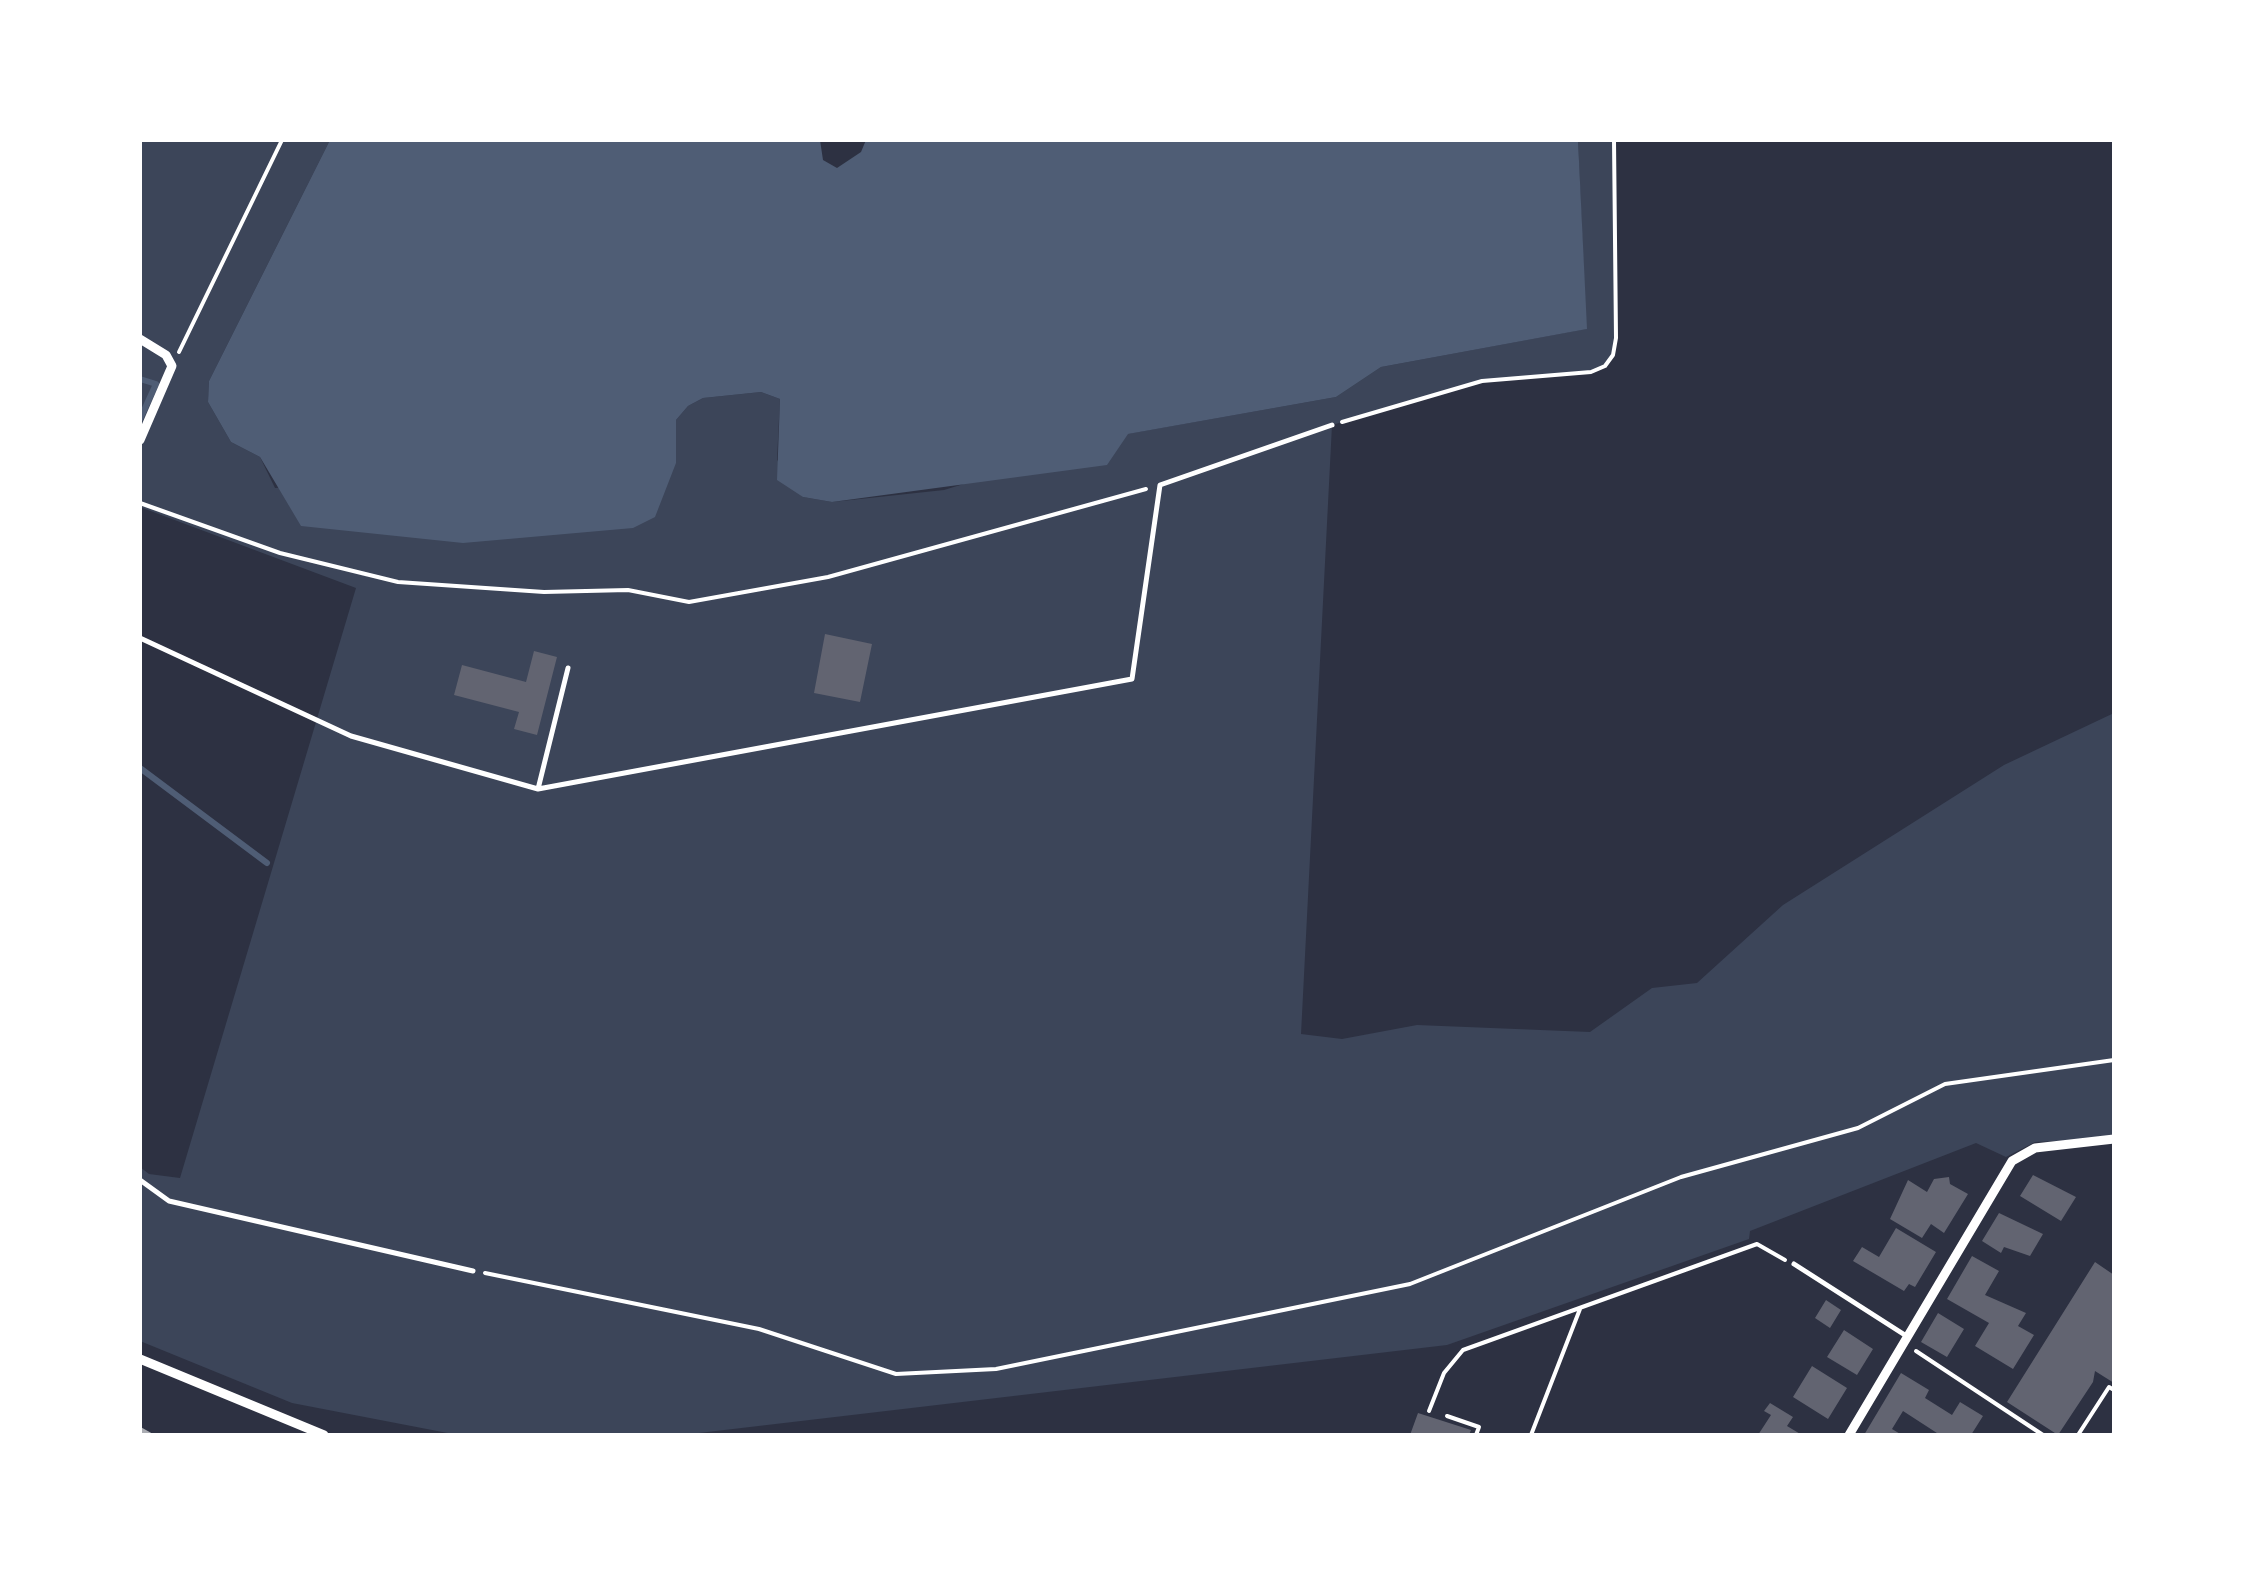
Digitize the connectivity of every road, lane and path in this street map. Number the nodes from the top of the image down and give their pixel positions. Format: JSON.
{"nodes":[{"id":1,"x":282,"y":140,"type":"edge"},
{"id":2,"x":1614,"y":140,"type":"edge"},
{"id":3,"x":140,"y":339,"type":"edge"},
{"id":4,"x":172,"y":366,"type":"junction"},
{"id":5,"x":1332,"y":425,"type":"joint"},
{"id":6,"x":140,"y":440,"type":"edge"},
{"id":7,"x":1160,"y":485,"type":"junction"},
{"id":8,"x":140,"y":504,"type":"edge"},
{"id":9,"x":140,"y":638,"type":"edge"},
{"id":10,"x":568,"y":668,"type":"dead end"},
{"id":11,"x":538,"y":790,"type":"junction"},
{"id":12,"x":2114,"y":1060,"type":"edge"},
{"id":13,"x":2114,"y":1140,"type":"edge"},
{"id":14,"x":140,"y":1180,"type":"edge"},
{"id":15,"x":1794,"y":1264,"type":"joint"},
{"id":16,"x":474,"y":1271,"type":"joint"},
{"id":17,"x":1581,"y":1307,"type":"junction"},
{"id":18,"x":1906,"y":1340,"type":"junction"},
{"id":19,"x":140,"y":1359,"type":"edge"},
{"id":20,"x":2114,"y":1390,"type":"edge"},
{"id":21,"x":1429,"y":1411,"type":"dead end"},
{"id":22,"x":1446,"y":1416,"type":"dead end"},
{"id":23,"x":324,"y":1435,"type":"edge"},
{"id":24,"x":1476,"y":1435,"type":"edge"},
{"id":25,"x":1531,"y":1435,"type":"edge"},
{"id":26,"x":1848,"y":1435,"type":"edge"},
{"id":27,"x":2044,"y":1435,"type":"edge"},
{"id":28,"x":2078,"y":1435,"type":"edge"}],
"edges":[{"from":1,"to":4,"type":"path"},
{"from":2,"to":5,"type":"path"},
{"from":3,"to":4,"type":"street"},
{"from":4,"to":6,"type":"street"},
{"from":5,"to":7,"type":"lane"},
{"from":7,"to":8,"type":"path"},
{"from":7,"to":11,"type":"lane"},
{"from":9,"to":11,"type":"lane"},
{"from":10,"to":11,"type":"lane"},
{"from":12,"to":16,"type":"path"},
{"from":13,"to":18,"type":"street"},
{"from":14,"to":16,"type":"lane"},
{"from":15,"to":17,"type":"path"},
{"from":15,"to":18,"type":"lane"},
{"from":17,"to":21,"type":"path"},
{"from":17,"to":25,"type":"path"},
{"from":18,"to":26,"type":"street"},
{"from":18,"to":27,"type":"path"},
{"from":19,"to":23,"type":"street"},
{"from":20,"to":28,"type":"path"},
{"from":22,"to":24,"type":"path"}]}
